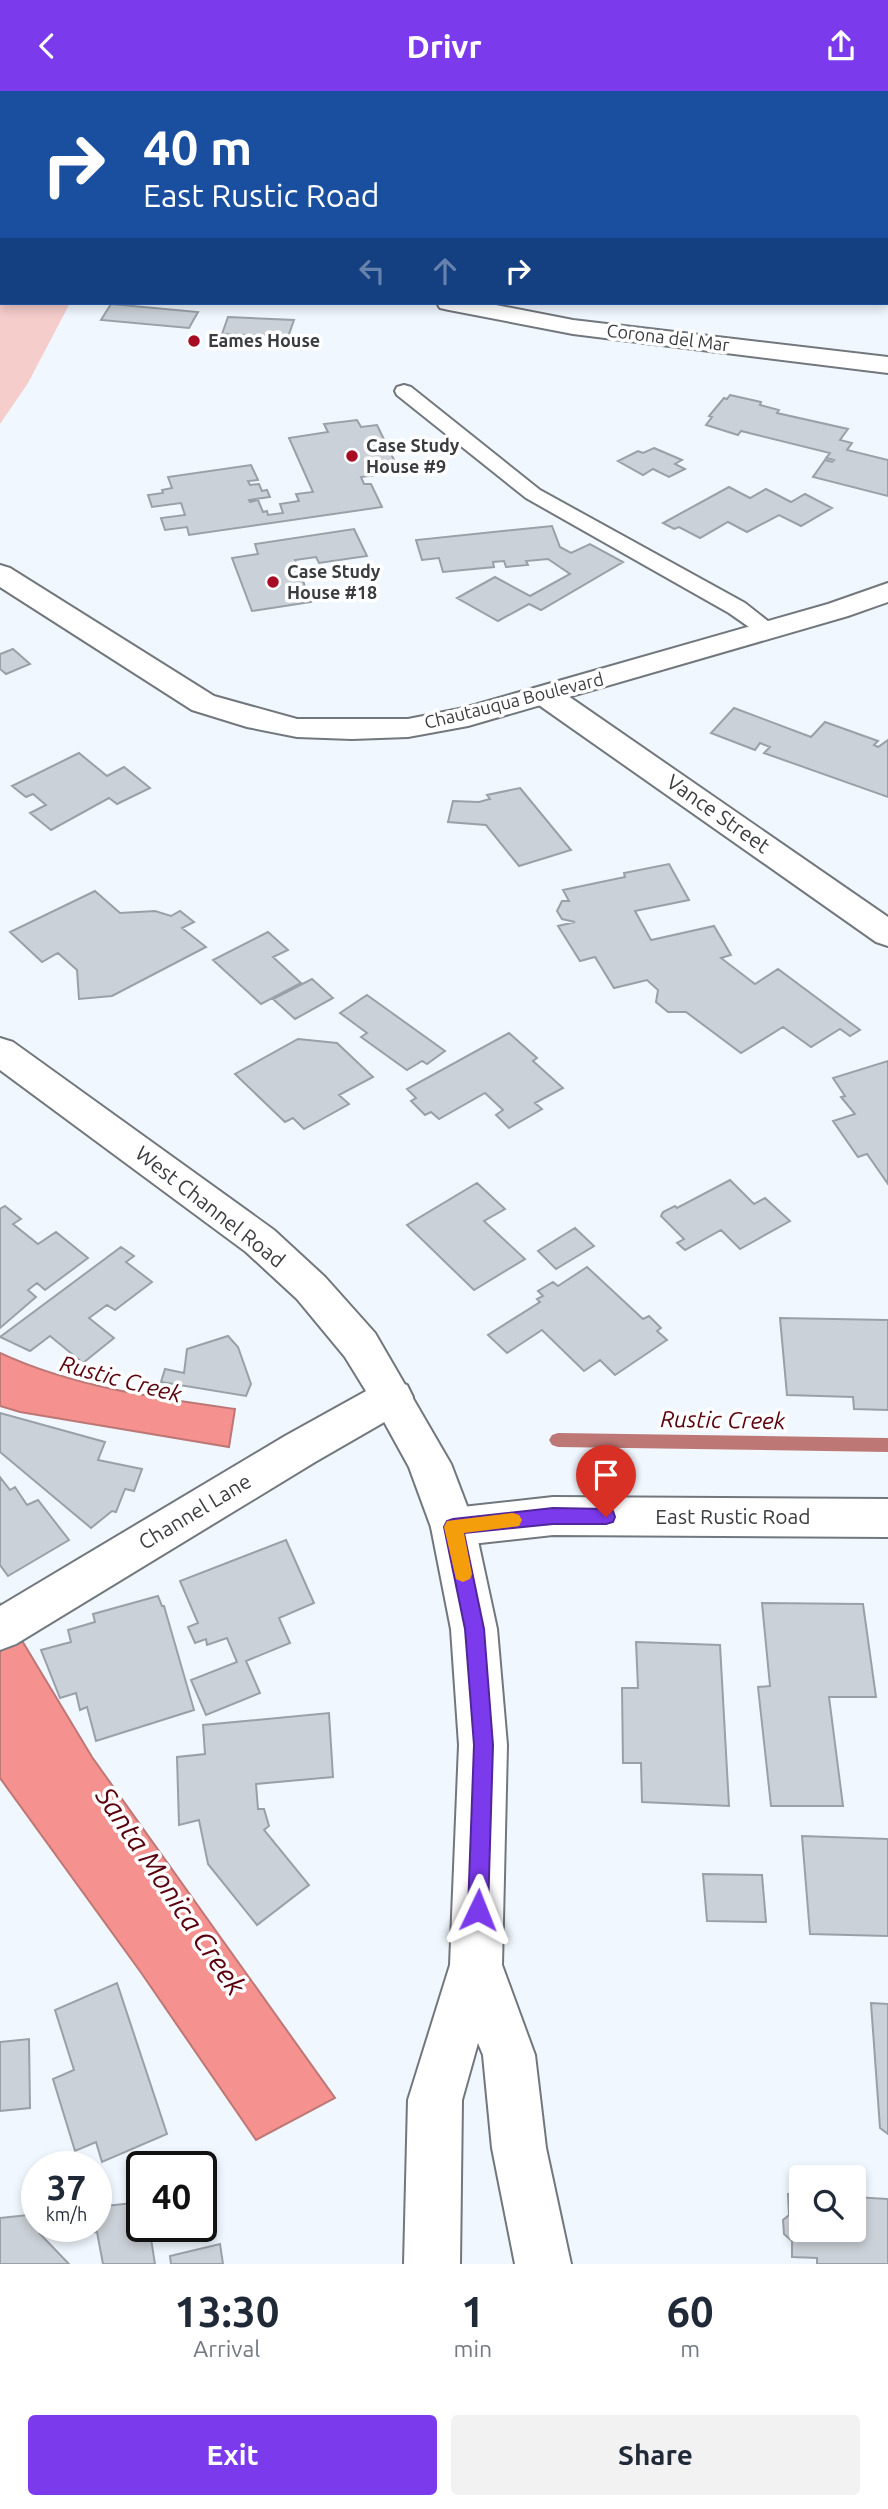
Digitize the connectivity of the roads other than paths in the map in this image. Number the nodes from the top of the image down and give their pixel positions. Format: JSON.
{"nodes":[{"id":1,"x":459,"y":305,"type":"edge"},
{"id":2,"x":888,"y":365,"type":"edge"},
{"id":3,"x":404,"y":391,"type":"dead end"},
{"id":4,"x":0,"y":574,"type":"edge"},
{"id":5,"x":888,"y":591,"type":"edge"},
{"id":6,"x":767,"y":629,"type":"junction"},
{"id":7,"x":547,"y":696,"type":"junction"},
{"id":8,"x":888,"y":934,"type":"edge"},
{"id":9,"x":0,"y":1051,"type":"edge"},
{"id":10,"x":392,"y":1397,"type":"junction"},
{"id":11,"x":888,"y":1518,"type":"edge"},
{"id":12,"x":453,"y":1527,"type":"junction"},
{"id":13,"x":8,"y":1626,"type":"edge"},
{"id":14,"x":476,"y":1965,"type":"junction"},
{"id":15,"x":432,"y":2264,"type":"edge"},
{"id":16,"x":543,"y":2264,"type":"edge"}],
"edges":[{"from":1,"to":2,"type":"street","name":"Corona del Mar"},
{"from":3,"to":6,"type":"lane"},
{"from":4,"to":7,"type":"street","name":"Chautauqua Boulevard"},
{"from":5,"to":6,"type":"street","name":"Chautauqua Boulevard"},
{"from":6,"to":7,"type":"street","name":"Chautauqua Boulevard"},
{"from":7,"to":8,"type":"street","name":"Vance Street"},
{"from":9,"to":10,"type":"street","name":"West Channel Road"},
{"from":10,"to":12,"type":"street","name":"West Channel Road"},
{"from":10,"to":13,"type":"street","name":"Channel Lane"},
{"from":11,"to":12,"type":"street","name":"East Rustic Road"},
{"from":12,"to":14,"type":"street","name":"West Channel Road"},
{"from":14,"to":15,"type":"street","name":"West Channel Road"},
{"from":14,"to":16,"type":"street","name":"West Channel Road"}]}
